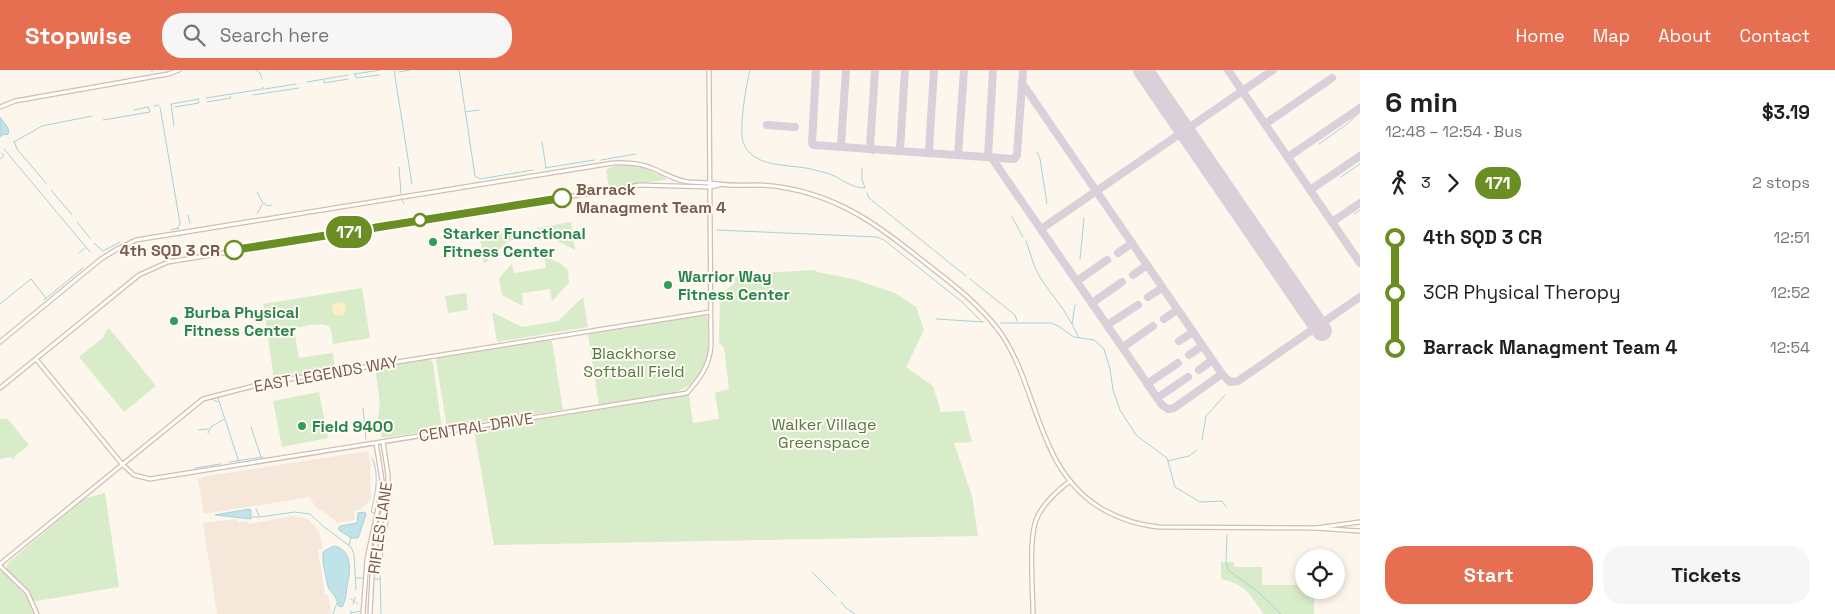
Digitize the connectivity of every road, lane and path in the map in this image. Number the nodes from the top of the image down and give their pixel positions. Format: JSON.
{"nodes":[{"id":1,"x":179,"y":70,"type":"edge"},
{"id":2,"x":709,"y":70,"type":"edge"},
{"id":3,"x":0,"y":107,"type":"edge"},
{"id":4,"x":710,"y":182,"type":"junction"},
{"id":5,"x":720,"y":184,"type":"junction"},
{"id":6,"x":710,"y":187,"type":"junction"},
{"id":7,"x":710,"y":312,"type":"junction"},
{"id":8,"x":0,"y":342,"type":"edge"},
{"id":9,"x":36,"y":358,"type":"junction"},
{"id":10,"x":0,"y":388,"type":"edge"},
{"id":11,"x":382,"y":442,"type":"junction"},
{"id":12,"x":376,"y":443,"type":"junction"},
{"id":13,"x":122,"y":464,"type":"junction"},
{"id":14,"x":1070,"y":482,"type":"junction"},
{"id":15,"x":1360,"y":522,"type":"edge"},
{"id":16,"x":1315,"y":528,"type":"junction"},
{"id":17,"x":1360,"y":531,"type":"edge"},
{"id":18,"x":0,"y":565,"type":"edge"},
{"id":19,"x":37,"y":614,"type":"edge"},
{"id":20,"x":363,"y":614,"type":"edge"},
{"id":21,"x":370,"y":614,"type":"edge"},
{"id":22,"x":1033,"y":614,"type":"edge"}],
"edges":[{"from":1,"to":3,"type":"street"},
{"from":2,"to":4,"type":"street"},
{"from":4,"to":5,"type":"street"},
{"from":4,"to":6,"type":"street"},
{"from":4,"to":8,"type":"street"},
{"from":5,"to":6,"type":"street"},
{"from":5,"to":14,"type":"street"},
{"from":6,"to":7,"type":"street"},
{"from":6,"to":9,"type":"street"},
{"from":7,"to":11,"type":"street","name":"CENTRAL DRIVE"},
{"from":7,"to":13,"type":"street","name":"EAST LEGENDS WAY"},
{"from":9,"to":10,"type":"street"},
{"from":9,"to":13,"type":"street","name":"CENTRAL DRIVE"},
{"from":11,"to":12,"type":"street","name":"CENTRAL DRIVE"},
{"from":11,"to":21,"type":"street","name":"RIFLES LANE"},
{"from":12,"to":13,"type":"street","name":"CENTRAL DRIVE"},
{"from":12,"to":20,"type":"street","name":"RIFLES LANE"},
{"from":13,"to":18,"type":"street","name":"EAST LEGENDS WAY"},
{"from":14,"to":16,"type":"street"},
{"from":14,"to":22,"type":"street"},
{"from":15,"to":16,"type":"street"},
{"from":16,"to":17,"type":"street"},
{"from":18,"to":19,"type":"street"}]}
